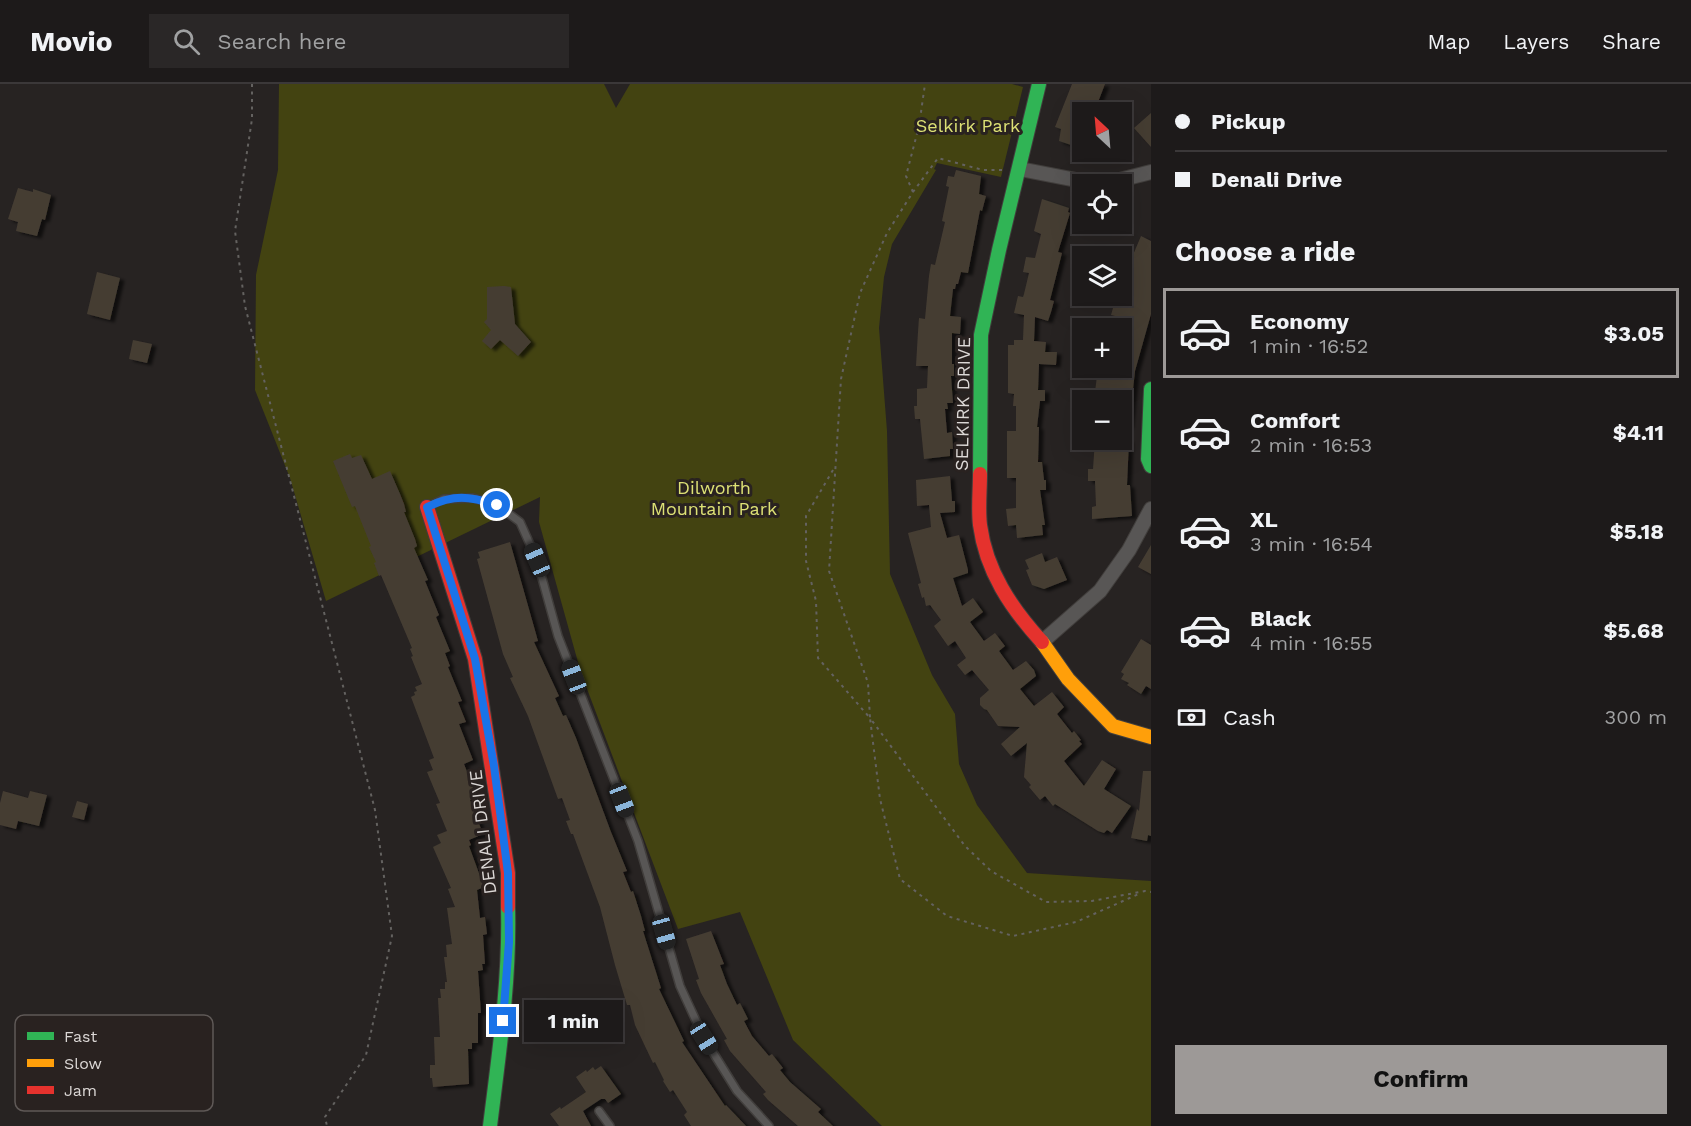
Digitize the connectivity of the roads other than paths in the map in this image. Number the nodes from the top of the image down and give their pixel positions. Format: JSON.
{"nodes":[{"id":1,"x":1039,"y":84,"type":"edge"},
{"id":2,"x":1020,"y":169,"type":"junction"},
{"id":3,"x":1151,"y":172,"type":"edge"},
{"id":4,"x":1132,"y":177,"type":"edge"},
{"id":5,"x":1072,"y":179,"type":"edge"},
{"id":6,"x":1151,"y":389,"type":"edge"},
{"id":7,"x":1151,"y":466,"type":"edge"},
{"id":8,"x":427,"y":507,"type":"joint"},
{"id":9,"x":1151,"y":509,"type":"edge"},
{"id":10,"x":1042,"y":642,"type":"junction"},
{"id":11,"x":1151,"y":737,"type":"edge"},
{"id":12,"x":599,"y":1111,"type":"dead end"},
{"id":13,"x":490,"y":1126,"type":"edge"},
{"id":14,"x":610,"y":1126,"type":"edge"},
{"id":15,"x":769,"y":1126,"type":"edge"}],
"edges":[{"from":1,"to":2,"type":"street","name":"SELKIRK DRIVE"},
{"from":2,"to":5,"type":"street"},
{"from":2,"to":10,"type":"street","name":"SELKIRK DRIVE"},
{"from":3,"to":4,"type":"street"},
{"from":6,"to":7,"type":"street"},
{"from":8,"to":13,"type":"street","name":"DENALI DRIVE"},
{"from":8,"to":15,"type":"lane"},
{"from":9,"to":10,"type":"street"},
{"from":10,"to":11,"type":"street","name":"SELKIRK DRIVE"},
{"from":12,"to":14,"type":"lane"}]}
